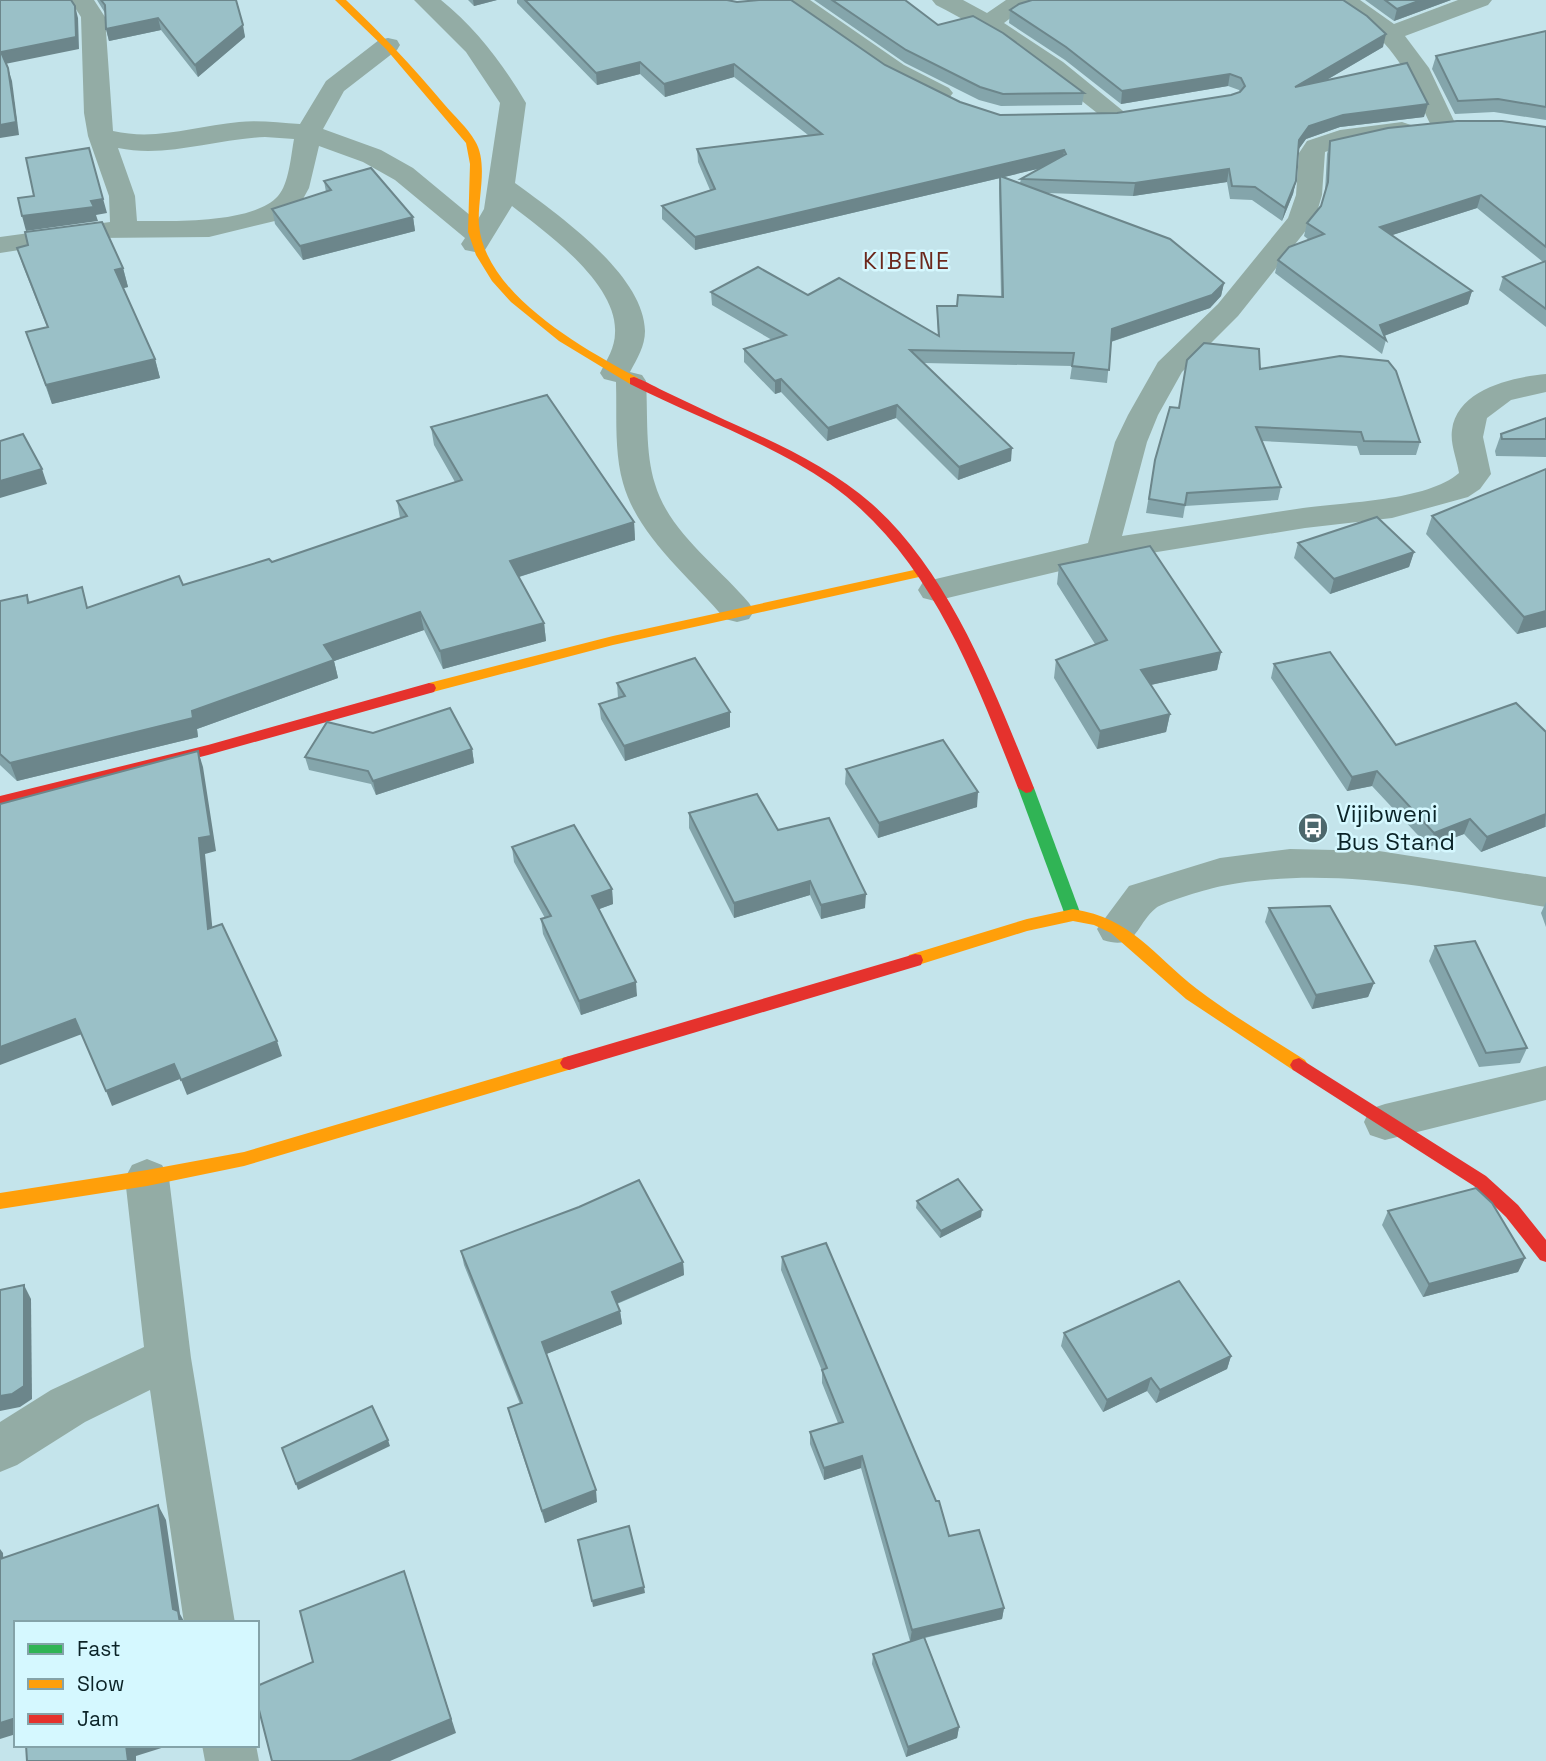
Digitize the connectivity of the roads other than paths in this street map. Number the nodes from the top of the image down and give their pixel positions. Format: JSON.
{"nodes":[{"id":1,"x":82,"y":0,"type":"edge"},
{"id":2,"x":340,"y":0,"type":"edge"},
{"id":3,"x":426,"y":0,"type":"edge"},
{"id":4,"x":794,"y":0,"type":"edge"},
{"id":5,"x":944,"y":0,"type":"edge"},
{"id":6,"x":1021,"y":0,"type":"edge"},
{"id":7,"x":1342,"y":0,"type":"edge"},
{"id":8,"x":1480,"y":0,"type":"edge"},
{"id":9,"x":989,"y":22,"type":"junction"},
{"id":10,"x":399,"y":26,"type":"edge"},
{"id":11,"x":1392,"y":33,"type":"junction"},
{"id":12,"x":960,"y":103,"type":"edge"},
{"id":13,"x":1082,"y":117,"type":"edge"},
{"id":14,"x":309,"y":133,"type":"junction"},
{"id":15,"x":101,"y":136,"type":"junction"},
{"id":16,"x":503,"y":187,"type":"junction"},
{"id":17,"x":124,"y":230,"type":"junction"},
{"id":18,"x":474,"y":238,"type":"junction"},
{"id":19,"x":0,"y":245,"type":"edge"},
{"id":20,"x":623,"y":377,"type":"junction"},
{"id":21,"x":1546,"y":383,"type":"edge"},
{"id":22,"x":1102,"y":550,"type":"junction"},
{"id":23,"x":929,"y":581,"type":"junction"},
{"id":24,"x":737,"y":611,"type":"junction"},
{"id":25,"x":0,"y":802,"type":"edge"},
{"id":26,"x":1546,"y":892,"type":"edge"},
{"id":27,"x":1073,"y":915,"type":"junction"},
{"id":28,"x":1117,"y":929,"type":"junction"},
{"id":29,"x":1546,"y":1083,"type":"edge"},
{"id":30,"x":1385,"y":1122,"type":"junction"},
{"id":31,"x":146,"y":1178,"type":"junction"},
{"id":32,"x":0,"y":1202,"type":"edge"},
{"id":33,"x":1546,"y":1254,"type":"edge"},
{"id":34,"x":168,"y":1358,"type":"junction"},
{"id":35,"x":0,"y":1449,"type":"edge"},
{"id":36,"x":210,"y":1621,"type":"edge"}],
"edges":[{"from":1,"to":15,"type":"street"},
{"from":2,"to":10,"type":"street"},
{"from":3,"to":16,"type":"street"},
{"from":4,"to":12,"type":"street"},
{"from":5,"to":9,"type":"street"},
{"from":6,"to":9,"type":"street"},
{"from":7,"to":11,"type":"street"},
{"from":8,"to":11,"type":"street"},
{"from":9,"to":13,"type":"street"},
{"from":10,"to":14,"type":"street"},
{"from":10,"to":18,"type":"street"},
{"from":11,"to":22,"type":"street"},
{"from":14,"to":15,"type":"street"},
{"from":14,"to":17,"type":"street"},
{"from":14,"to":18,"type":"street"},
{"from":15,"to":17,"type":"street"},
{"from":16,"to":18,"type":"street"},
{"from":16,"to":20,"type":"street"},
{"from":17,"to":19,"type":"street"},
{"from":18,"to":20,"type":"street"},
{"from":20,"to":23,"type":"street"},
{"from":20,"to":24,"type":"street"},
{"from":21,"to":22,"type":"street"},
{"from":22,"to":23,"type":"street"},
{"from":23,"to":24,"type":"street"},
{"from":23,"to":27,"type":"street"},
{"from":24,"to":25,"type":"street"},
{"from":26,"to":28,"type":"street"},
{"from":27,"to":28,"type":"street"},
{"from":27,"to":31,"type":"street"},
{"from":28,"to":30,"type":"street"},
{"from":29,"to":30,"type":"street"},
{"from":30,"to":33,"type":"street"},
{"from":31,"to":32,"type":"street"},
{"from":31,"to":34,"type":"street"},
{"from":34,"to":35,"type":"street"},
{"from":34,"to":36,"type":"street"}]}
